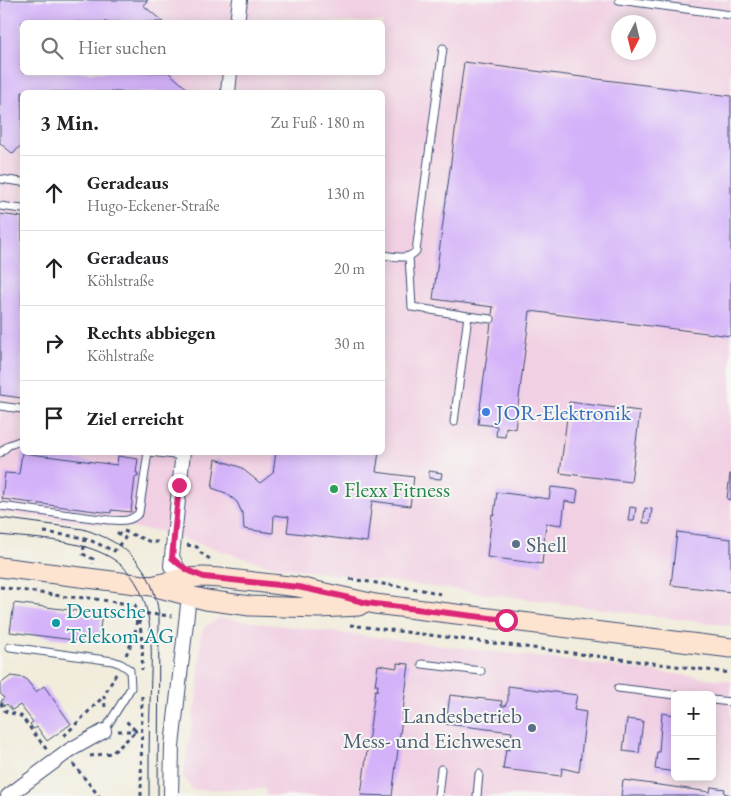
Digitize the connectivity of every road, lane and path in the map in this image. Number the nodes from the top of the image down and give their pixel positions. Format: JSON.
{"nodes":[{"id":1,"x":240,"y":0,"type":"edge"},
{"id":2,"x":619,"y":0,"type":"edge"},
{"id":3,"x":731,"y":14,"type":"edge"},
{"id":4,"x":237,"y":20,"type":"edge"},
{"id":5,"x":443,"y":48,"type":"dead end"},
{"id":6,"x":230,"y":75,"type":"edge"},
{"id":7,"x":228,"y":90,"type":"edge"},
{"id":8,"x":0,"y":179,"type":"edge"},
{"id":9,"x":20,"y":182,"type":"edge"},
{"id":10,"x":0,"y":206,"type":"edge"},
{"id":11,"x":20,"y":209,"type":"edge"},
{"id":12,"x":385,"y":254,"type":"edge"},
{"id":13,"x":409,"y":256,"type":"junction"},
{"id":14,"x":468,"y":316,"type":"junction"},
{"id":15,"x":491,"y":319,"type":"dead end"},
{"id":16,"x":0,"y":406,"type":"edge"},
{"id":17,"x":20,"y":409,"type":"edge"},
{"id":18,"x":454,"y":422,"type":"dead end"},
{"id":19,"x":20,"y":441,"type":"edge"},
{"id":20,"x":0,"y":452,"type":"edge"},
{"id":21,"x":149,"y":455,"type":"edge"},
{"id":22,"x":183,"y":455,"type":"edge"},
{"id":23,"x":0,"y":506,"type":"edge"},
{"id":24,"x":44,"y":532,"type":"dead end"},
{"id":25,"x":174,"y":544,"type":"junction"},
{"id":26,"x":172,"y":558,"type":"junction"},
{"id":27,"x":0,"y":567,"type":"edge"},
{"id":28,"x":212,"y":572,"type":"junction"},
{"id":29,"x":344,"y":578,"type":"dead end"},
{"id":30,"x":152,"y":586,"type":"junction"},
{"id":31,"x":0,"y":587,"type":"edge"},
{"id":32,"x":186,"y":587,"type":"junction"},
{"id":33,"x":429,"y":590,"type":"dead end"},
{"id":34,"x":226,"y":603,"type":"junction"},
{"id":35,"x":375,"y":604,"type":"junction"},
{"id":36,"x":138,"y":613,"type":"junction"},
{"id":37,"x":187,"y":618,"type":"junction"},
{"id":38,"x":342,"y":624,"type":"dead end"},
{"id":39,"x":10,"y":647,"type":"dead end"},
{"id":40,"x":731,"y":648,"type":"edge"},
{"id":41,"x":422,"y":664,"type":"dead end"},
{"id":42,"x":481,"y":671,"type":"dead end"},
{"id":43,"x":731,"y":673,"type":"edge"},
{"id":44,"x":142,"y":676,"type":"dead end"},
{"id":45,"x":142,"y":686,"type":"dead end"},
{"id":46,"x":618,"y":688,"type":"dead end"},
{"id":47,"x":671,"y":695,"type":"edge"},
{"id":48,"x":716,"y":700,"type":"edge"},
{"id":49,"x":731,"y":702,"type":"edge"},
{"id":50,"x":2,"y":703,"type":"dead end"},
{"id":51,"x":104,"y":731,"type":"joint"},
{"id":52,"x":136,"y":731,"type":"dead end"},
{"id":53,"x":47,"y":751,"type":"dead end"},
{"id":54,"x":88,"y":756,"type":"dead end"},
{"id":55,"x":77,"y":760,"type":"dead end"},
{"id":56,"x":73,"y":763,"type":"junction"},
{"id":57,"x":65,"y":769,"type":"dead end"},
{"id":58,"x":441,"y":769,"type":"dead end"},
{"id":59,"x":479,"y":774,"type":"dead end"},
{"id":60,"x":8,"y":796,"type":"edge"},
{"id":61,"x":99,"y":796,"type":"edge"},
{"id":62,"x":141,"y":796,"type":"edge"},
{"id":63,"x":171,"y":796,"type":"edge"},
{"id":64,"x":438,"y":796,"type":"edge"},
{"id":65,"x":477,"y":796,"type":"edge"}],
"edges":[{"from":1,"to":4,"type":"street"},
{"from":2,"to":3,"type":"lane"},
{"from":5,"to":13,"type":"lane"},
{"from":6,"to":7,"type":"street"},
{"from":8,"to":9,"type":"lane"},
{"from":10,"to":11,"type":"lane"},
{"from":12,"to":13,"type":"lane"},
{"from":13,"to":14,"type":"lane"},
{"from":14,"to":15,"type":"lane"},
{"from":14,"to":18,"type":"lane"},
{"from":16,"to":17,"type":"lane"},
{"from":19,"to":20,"type":"lane"},
{"from":21,"to":23,"type":"lane"},
{"from":22,"to":25,"type":"street"},
{"from":24,"to":25,"type":"path"},
{"from":25,"to":26,"type":"street"},
{"from":25,"to":28,"type":"path"},
{"from":26,"to":28,"type":"street"},
{"from":26,"to":30,"type":"street"},
{"from":26,"to":32,"type":"street"},
{"from":27,"to":30,"type":"main road"},
{"from":28,"to":32,"type":"main road"},
{"from":28,"to":35,"type":"main road"},
{"from":29,"to":33,"type":"path"},
{"from":30,"to":32,"type":"main road"},
{"from":30,"to":37,"type":"street"},
{"from":31,"to":36,"type":"path"},
{"from":32,"to":34,"type":"main road"},
{"from":32,"to":37,"type":"street"},
{"from":34,"to":35,"type":"main road"},
{"from":34,"to":37,"type":"street"},
{"from":35,"to":40,"type":"main road"},
{"from":36,"to":37,"type":"path"},
{"from":36,"to":44,"type":"path"},
{"from":37,"to":63,"type":"street"},
{"from":38,"to":43,"type":"path"},
{"from":39,"to":51,"type":"lane"},
{"from":41,"to":42,"type":"lane"},
{"from":45,"to":62,"type":"path"},
{"from":46,"to":47,"type":"lane"},
{"from":48,"to":49,"type":"lane"},
{"from":50,"to":53,"type":"path"},
{"from":51,"to":60,"type":"street"},
{"from":52,"to":54,"type":"path"},
{"from":55,"to":56,"type":"path"},
{"from":56,"to":57,"type":"path"},
{"from":56,"to":61,"type":"path"},
{"from":58,"to":64,"type":"lane"},
{"from":59,"to":65,"type":"lane"}]}
